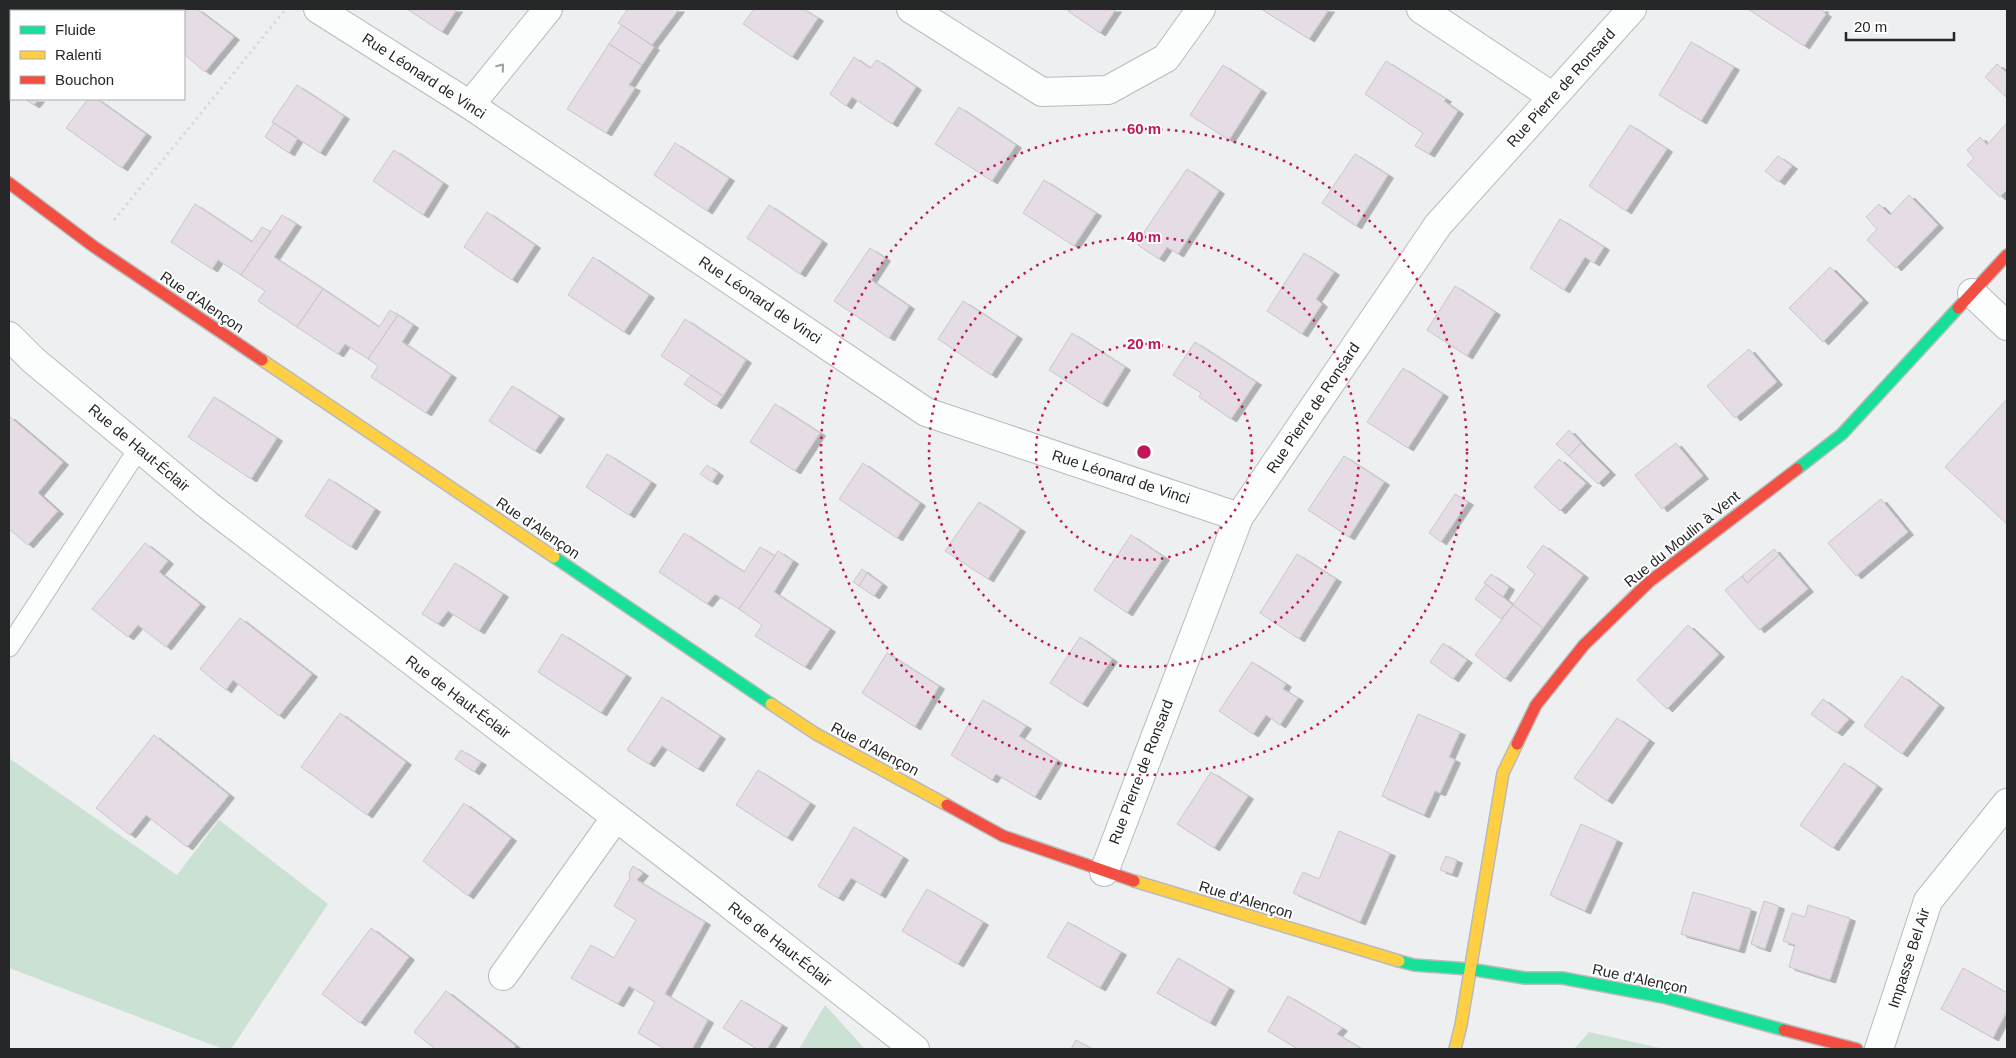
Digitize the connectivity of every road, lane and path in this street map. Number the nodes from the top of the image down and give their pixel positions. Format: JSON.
{"nodes":[{"id":1,"x":286,"y":9,"type":"edge"},
{"id":2,"x":318,"y":9,"type":"edge"},
{"id":3,"x":548,"y":9,"type":"edge"},
{"id":4,"x":911,"y":9,"type":"edge"},
{"id":5,"x":1201,"y":9,"type":"edge"},
{"id":6,"x":1421,"y":9,"type":"edge"},
{"id":7,"x":1632,"y":9,"type":"edge"},
{"id":8,"x":1553,"y":97,"type":"junction"},
{"id":9,"x":470,"y":105,"type":"junction"},
{"id":10,"x":9,"y":183,"type":"edge"},
{"id":11,"x":93,"y":246,"type":"junction"},
{"id":12,"x":2007,"y":255,"type":"edge"},
{"id":13,"x":1972,"y":293,"type":"junction"},
{"id":14,"x":2007,"y":326,"type":"edge"},
{"id":15,"x":9,"y":336,"type":"edge"},
{"id":16,"x":139,"y":448,"type":"junction"},
{"id":17,"x":1239,"y":516,"type":"junction"},
{"id":18,"x":9,"y":647,"type":"edge"},
{"id":19,"x":2007,"y":803,"type":"edge"},
{"id":20,"x":616,"y":817,"type":"junction"},
{"id":21,"x":1104,"y":872,"type":"junction"},
{"id":22,"x":1469,"y":969,"type":"junction"},
{"id":23,"x":503,"y":976,"type":"dead end"},
{"id":24,"x":915,"y":1049,"type":"edge"},
{"id":25,"x":1455,"y":1049,"type":"edge"},
{"id":26,"x":1857,"y":1049,"type":"edge"},
{"id":27,"x":1879,"y":1049,"type":"edge"}],
"edges":[{"from":1,"to":11,"type":"path"},
{"from":2,"to":9,"type":"street","name":"Rue Léonard de Vinci"},
{"from":9,"to":3,"type":"street","one_way":true},
{"from":4,"to":5,"type":"street"},
{"from":6,"to":8,"type":"street"},
{"from":7,"to":8,"type":"street","name":"Rue Pierre de Ronsard"},
{"from":8,"to":17,"type":"street","name":"Rue Pierre de Ronsard"},
{"from":9,"to":17,"type":"street","name":"Rue Léonard de Vinci"},
{"from":10,"to":11,"type":"street","name":"Rue d'Alençon"},
{"from":11,"to":21,"type":"street","name":"Rue d'Alençon"},
{"from":12,"to":13,"type":"street","name":"Rue du Moulin à Vent"},
{"from":13,"to":14,"type":"street"},
{"from":13,"to":22,"type":"street","name":"Rue du Moulin à Vent"},
{"from":15,"to":16,"type":"street","name":"Rue de Haut-Éclair"},
{"from":16,"to":18,"type":"lane"},
{"from":16,"to":20,"type":"street","name":"Rue de Haut-Éclair"},
{"from":17,"to":21,"type":"street","name":"Rue Pierre de Ronsard"},
{"from":19,"to":27,"type":"street","name":"Impasse Bel Air"},
{"from":20,"to":23,"type":"street"},
{"from":20,"to":24,"type":"street","name":"Rue de Haut-Éclair"},
{"from":21,"to":22,"type":"street","name":"Rue d'Alençon"},
{"from":22,"to":25,"type":"street","name":"Rue du Moulin à Vent"},
{"from":22,"to":26,"type":"street","name":"Rue d'Alençon"}]}
